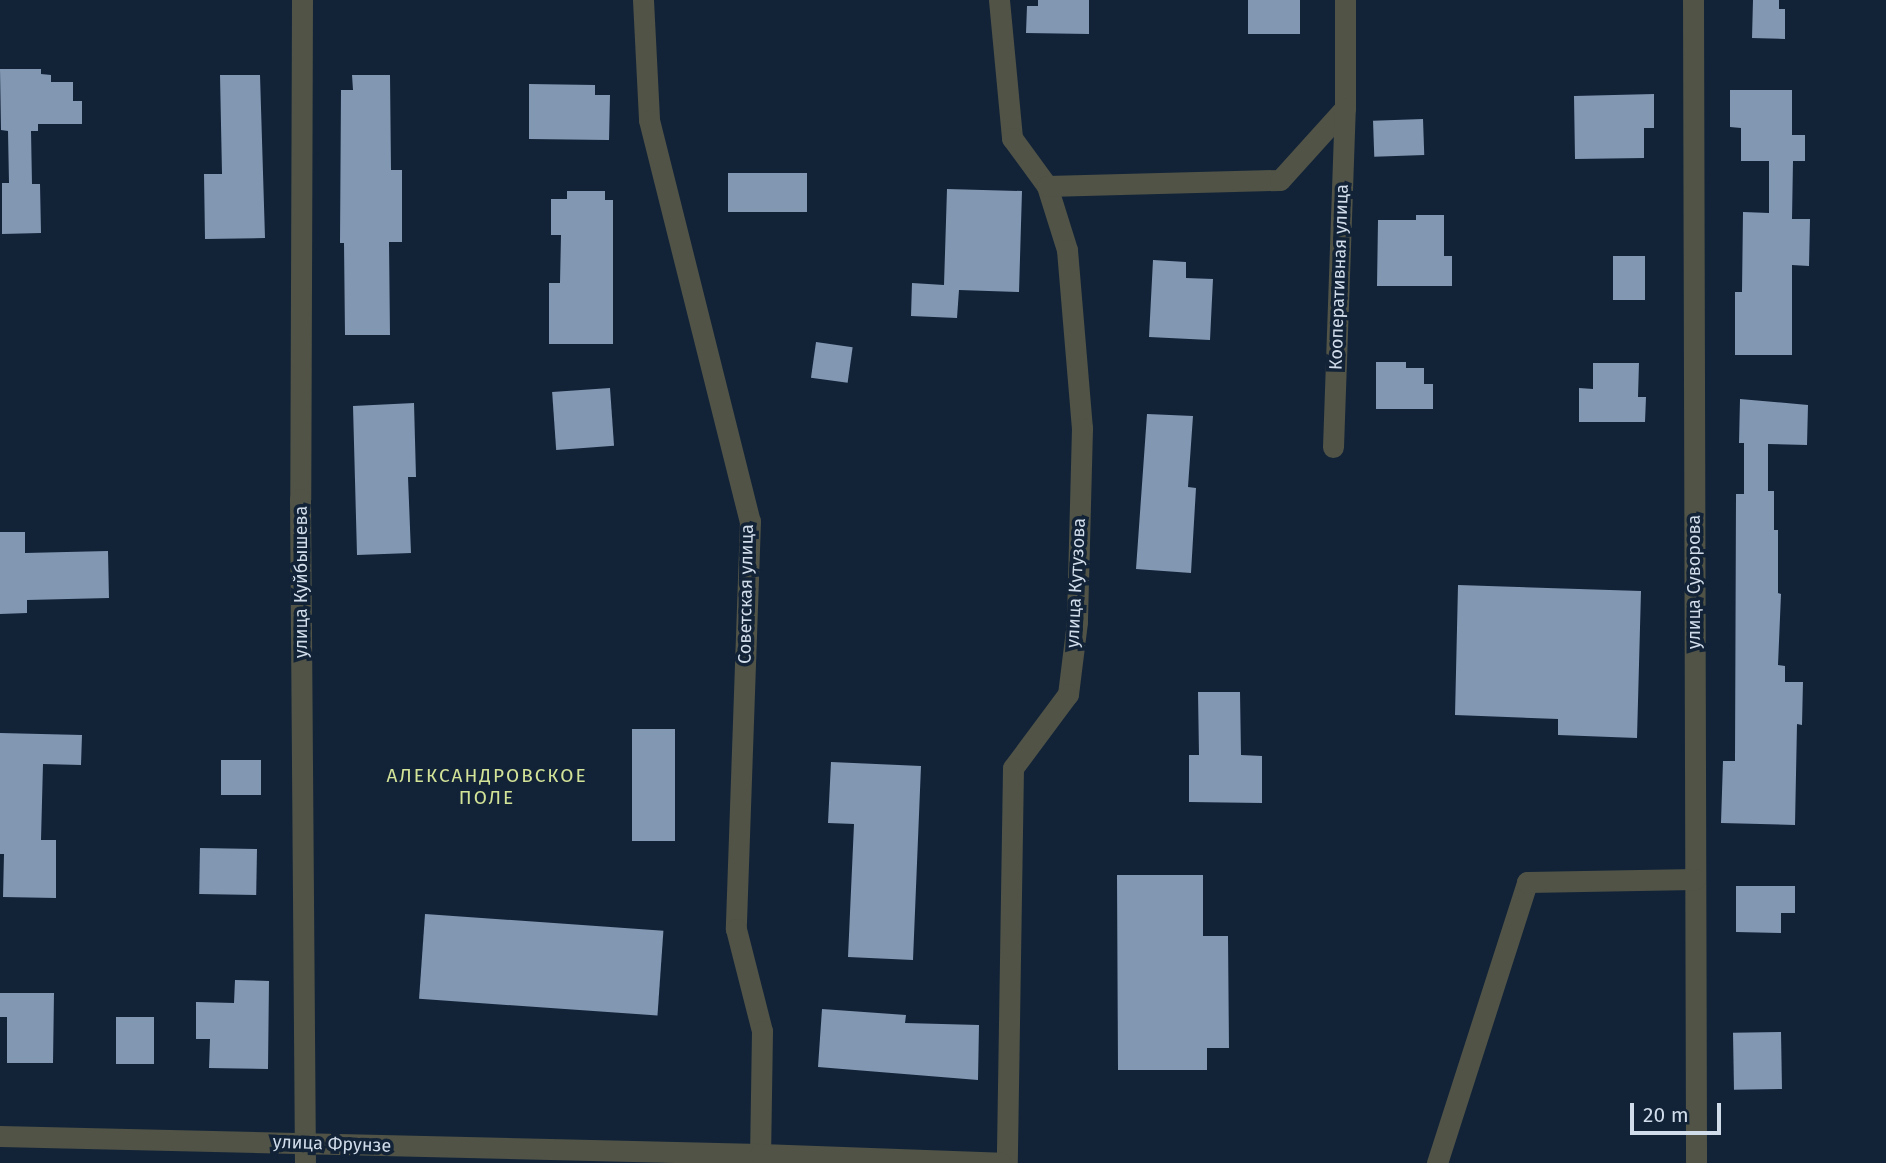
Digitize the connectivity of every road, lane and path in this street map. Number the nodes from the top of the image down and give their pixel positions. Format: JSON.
{"nodes":[{"id":1,"x":302,"y":0,"type":"edge"},
{"id":2,"x":643,"y":0,"type":"edge"},
{"id":3,"x":999,"y":0,"type":"edge"},
{"id":4,"x":1345,"y":0,"type":"edge"},
{"id":5,"x":1693,"y":0,"type":"edge"},
{"id":6,"x":1345,"y":108,"type":"junction"},
{"id":7,"x":1047,"y":186,"type":"junction"},
{"id":8,"x":1333,"y":447,"type":"dead end"},
{"id":9,"x":1695,"y":879,"type":"junction"},
{"id":10,"x":0,"y":1136,"type":"edge"},
{"id":11,"x":306,"y":1153,"type":"edge"},
{"id":12,"x":760,"y":1154,"type":"junction"},
{"id":13,"x":640,"y":1158,"type":"edge"},
{"id":14,"x":1001,"y":1163,"type":"edge"},
{"id":15,"x":1007,"y":1163,"type":"edge"},
{"id":16,"x":1437,"y":1163,"type":"edge"},
{"id":17,"x":1696,"y":1163,"type":"edge"}],
"edges":[{"from":1,"to":11,"type":"street","name":"улица Куйбышева"},
{"from":2,"to":12,"type":"street","name":"Советская улица"},
{"from":3,"to":7,"type":"street","name":"улица Кутузова"},
{"from":4,"to":6,"type":"street","name":"Кооперативная улица"},
{"from":5,"to":9,"type":"street","name":"улица Суворова"},
{"from":6,"to":7,"type":"street"},
{"from":6,"to":8,"type":"street","name":"Кооперативная улица"},
{"from":7,"to":15,"type":"street","name":"улица Кутузова"},
{"from":9,"to":16,"type":"street"},
{"from":9,"to":17,"type":"street","name":"улица Суворова"},
{"from":10,"to":11,"type":"street","name":"улица Фрунзе"},
{"from":11,"to":13,"type":"street","name":"улица Фрунзе"},
{"from":12,"to":13,"type":"street","name":"улица Фрунзе"},
{"from":12,"to":14,"type":"street","name":"улица Фрунзе"}]}
